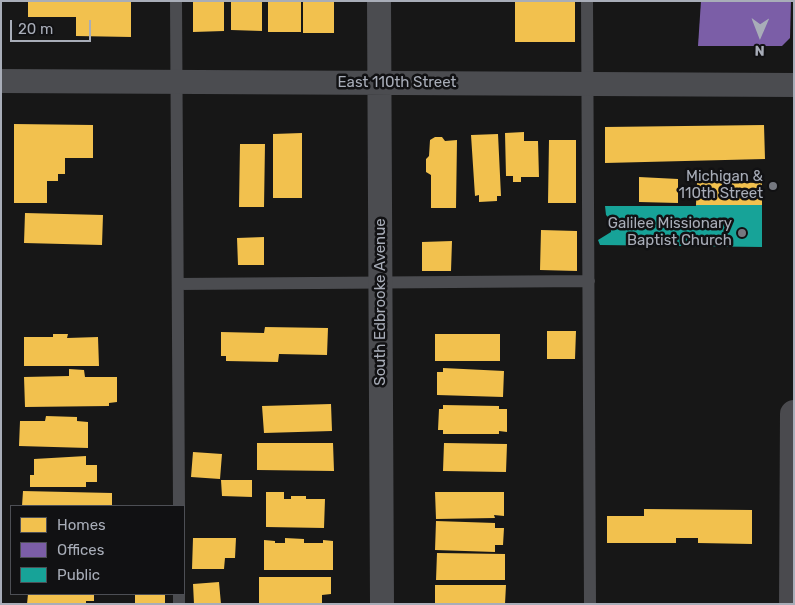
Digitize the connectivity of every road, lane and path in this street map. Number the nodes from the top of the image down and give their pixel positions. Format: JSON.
{"nodes":[{"id":1,"x":176,"y":1,"type":"edge"},
{"id":2,"x":379,"y":1,"type":"edge"},
{"id":3,"x":587,"y":1,"type":"edge"},
{"id":4,"x":1,"y":81,"type":"edge"},
{"id":5,"x":177,"y":82,"type":"junction"},
{"id":6,"x":380,"y":83,"type":"junction"},
{"id":7,"x":588,"y":84,"type":"junction"},
{"id":8,"x":794,"y":85,"type":"edge"},
{"id":9,"x":589,"y":281,"type":"junction"},
{"id":10,"x":381,"y":282,"type":"junction"},
{"id":11,"x":178,"y":284,"type":"junction"},
{"id":12,"x":794,"y":414,"type":"edge"},
{"id":13,"x":179,"y":505,"type":"edge"},
{"id":14,"x":382,"y":604,"type":"edge"},
{"id":15,"x":590,"y":604,"type":"edge"},
{"id":16,"x":793,"y":604,"type":"edge"}],
"edges":[{"from":1,"to":5,"type":"lane"},
{"from":2,"to":6,"type":"street","name":"South Edbrooke Avenue"},
{"from":3,"to":7,"type":"lane"},
{"from":4,"to":5,"type":"street","name":"East 110th Street"},
{"from":5,"to":6,"type":"street","name":"East 110th Street"},
{"from":5,"to":11,"type":"lane"},
{"from":6,"to":7,"type":"street","name":"East 110th Street"},
{"from":6,"to":10,"type":"street","name":"South Edbrooke Avenue"},
{"from":7,"to":8,"type":"street","name":"East 110th Street"},
{"from":7,"to":9,"type":"lane"},
{"from":9,"to":10,"type":"lane"},
{"from":9,"to":15,"type":"lane"},
{"from":10,"to":11,"type":"lane"},
{"from":10,"to":14,"type":"street","name":"South Edbrooke Avenue"},
{"from":11,"to":13,"type":"lane"},
{"from":12,"to":16,"type":"main road"}]}
